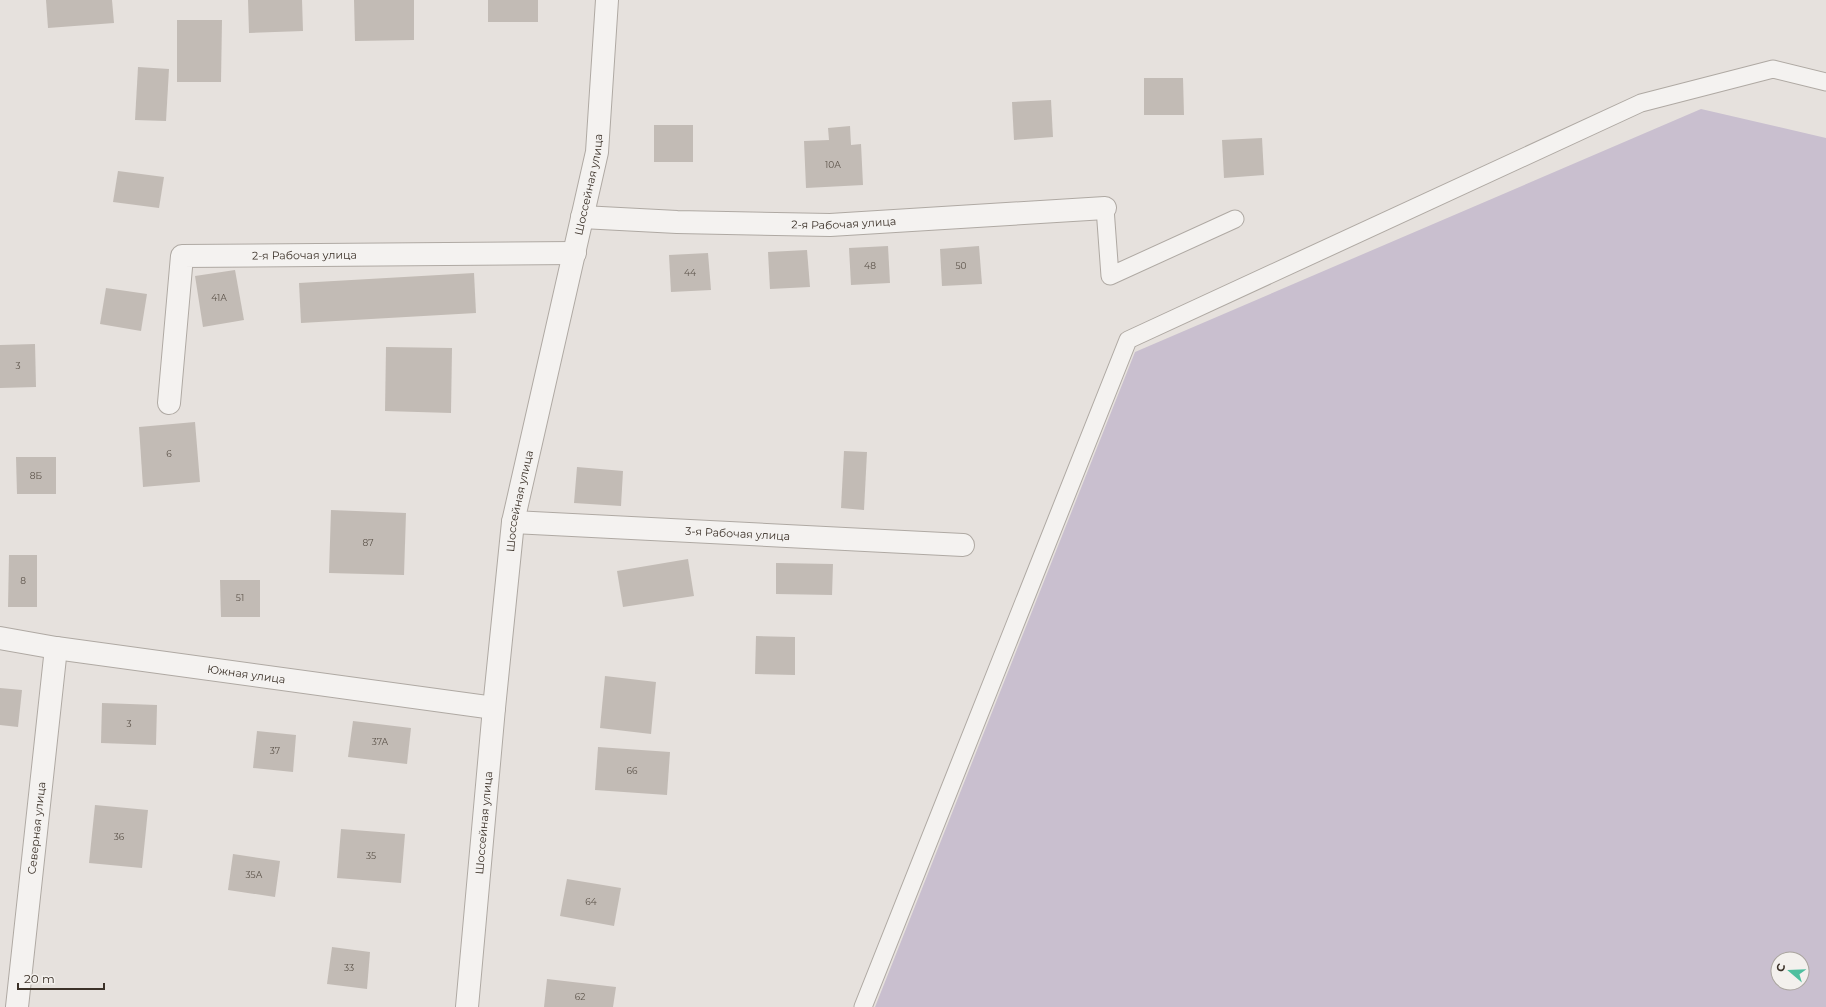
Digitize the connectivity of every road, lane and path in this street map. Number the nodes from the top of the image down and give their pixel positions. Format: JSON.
{"nodes":[{"id":1,"x":607,"y":0,"type":"edge"},
{"id":2,"x":1826,"y":82,"type":"edge"},
{"id":3,"x":1105,"y":208,"type":"joint"},
{"id":4,"x":582,"y":217,"type":"junction"},
{"id":5,"x":1235,"y":220,"type":"dead end"},
{"id":6,"x":574,"y":253,"type":"junction"},
{"id":7,"x":169,"y":403,"type":"dead end"},
{"id":8,"x":513,"y":522,"type":"junction"},
{"id":9,"x":963,"y":544,"type":"dead end"},
{"id":10,"x":0,"y":638,"type":"edge"},
{"id":11,"x":56,"y":648,"type":"junction"},
{"id":12,"x":494,"y":708,"type":"junction"},
{"id":13,"x":17,"y":1007,"type":"edge"},
{"id":14,"x":467,"y":1007,"type":"edge"},
{"id":15,"x":863,"y":1007,"type":"edge"}],
"edges":[{"from":1,"to":4,"type":"street","name":"Шоссейная улица"},
{"from":2,"to":15,"type":"lane"},
{"from":3,"to":4,"type":"street","name":"2-я Рабочая улица"},
{"from":3,"to":5,"type":"lane"},
{"from":4,"to":6,"type":"street","name":"Шоссейная улица"},
{"from":6,"to":7,"type":"street","name":"2-я Рабочая улица"},
{"from":6,"to":8,"type":"street","name":"Шоссейная улица"},
{"from":8,"to":9,"type":"street","name":"3-я Рабочая улица"},
{"from":8,"to":12,"type":"street","name":"Шоссейная улица"},
{"from":10,"to":11,"type":"street","name":"Южная улица"},
{"from":11,"to":12,"type":"street","name":"Южная улица"},
{"from":11,"to":13,"type":"street","name":"Северная улица"},
{"from":12,"to":14,"type":"street","name":"Шоссейная улица"}]}
